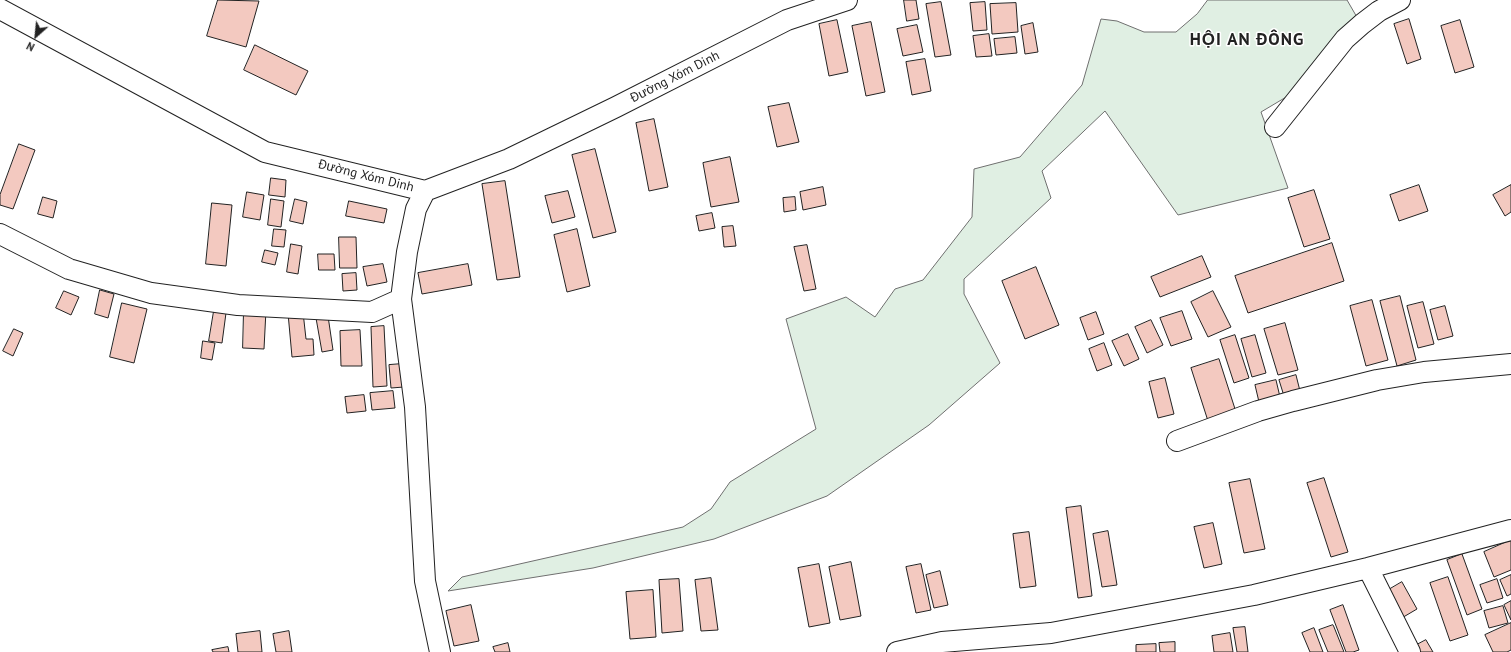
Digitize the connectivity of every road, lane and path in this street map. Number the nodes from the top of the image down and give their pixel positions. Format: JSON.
{"nodes":[{"id":1,"x":847,"y":0,"type":"edge"},
{"id":2,"x":1400,"y":0,"type":"edge"},
{"id":3,"x":0,"y":9,"type":"edge"},
{"id":4,"x":1275,"y":127,"type":"dead end"},
{"id":5,"x":425,"y":191,"type":"junction"},
{"id":6,"x":0,"y":234,"type":"edge"},
{"id":7,"x":401,"y":300,"type":"junction"},
{"id":8,"x":1511,"y":364,"type":"edge"},
{"id":9,"x":1177,"y":441,"type":"dead end"},
{"id":10,"x":1511,"y":530,"type":"edge"},
{"id":11,"x":1368,"y":568,"type":"junction"},
{"id":12,"x":440,"y":652,"type":"edge"},
{"id":13,"x":897,"y":652,"type":"edge"},
{"id":14,"x":1410,"y":652,"type":"edge"}],
"edges":[{"from":1,"to":5,"type":"street","name":"Đường Xóm Dinh"},
{"from":2,"to":4,"type":"street"},
{"from":3,"to":5,"type":"street","name":"Đường Xóm Dinh"},
{"from":5,"to":7,"type":"street"},
{"from":6,"to":7,"type":"street"},
{"from":7,"to":12,"type":"street"},
{"from":8,"to":9,"type":"street"},
{"from":10,"to":11,"type":"street"},
{"from":11,"to":13,"type":"street"},
{"from":11,"to":14,"type":"street"}]}
